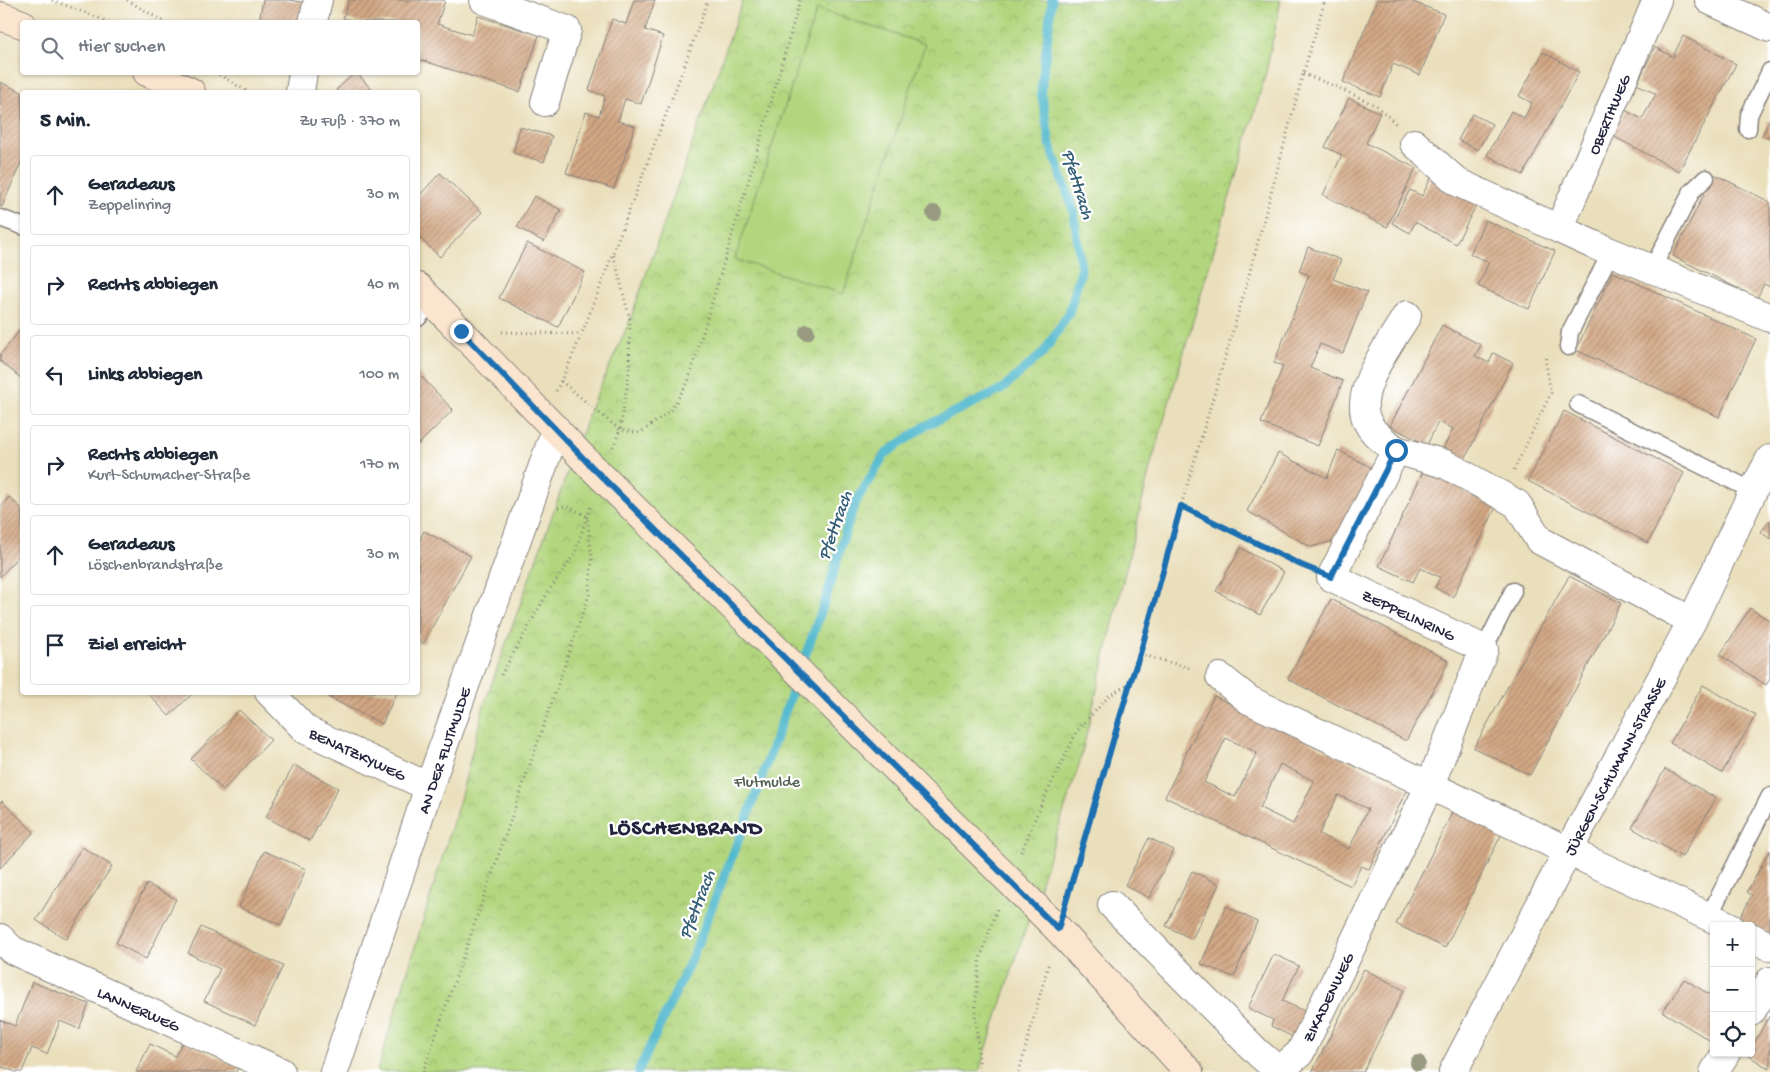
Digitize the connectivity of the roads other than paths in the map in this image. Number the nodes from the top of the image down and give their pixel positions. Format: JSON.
{"nodes":[{"id":1,"x":318,"y":0,"type":"edge"},
{"id":2,"x":484,"y":0,"type":"edge"},
{"id":3,"x":1657,"y":0,"type":"edge"},
{"id":4,"x":1709,"y":0,"type":"edge"},
{"id":5,"x":0,"y":16,"type":"edge"},
{"id":6,"x":313,"y":20,"type":"edge"},
{"id":7,"x":20,"y":23,"type":"edge"},
{"id":8,"x":1770,"y":28,"type":"edge"},
{"id":9,"x":1770,"y":71,"type":"edge"},
{"id":10,"x":154,"y":75,"type":"edge"},
{"id":11,"x":303,"y":75,"type":"edge"},
{"id":12,"x":187,"y":90,"type":"edge"},
{"id":13,"x":300,"y":90,"type":"edge"},
{"id":14,"x":544,"y":102,"type":"dead end"},
{"id":15,"x":1748,"y":129,"type":"dead end"},
{"id":16,"x":1414,"y":143,"type":"dead end"},
{"id":17,"x":1706,"y":178,"type":"dead end"},
{"id":18,"x":0,"y":218,"type":"edge"},
{"id":19,"x":20,"y":225,"type":"edge"},
{"id":20,"x":1559,"y":229,"type":"junction"},
{"id":21,"x":1611,"y":252,"type":"junction"},
{"id":22,"x":1652,"y":269,"type":"junction"},
{"id":23,"x":422,"y":302,"type":"edge"},
{"id":24,"x":1407,"y":315,"type":"dead end"},
{"id":25,"x":1770,"y":318,"type":"edge"},
{"id":26,"x":1568,"y":347,"type":"dead end"},
{"id":27,"x":1578,"y":404,"type":"dead end"},
{"id":28,"x":556,"y":429,"type":"junction"},
{"id":29,"x":1396,"y":450,"type":"junction"},
{"id":30,"x":1769,"y":462,"type":"edge"},
{"id":31,"x":1753,"y":491,"type":"junction"},
{"id":32,"x":1513,"y":591,"type":"dead end"},
{"id":33,"x":1692,"y":621,"type":"junction"},
{"id":34,"x":1484,"y":649,"type":"junction"},
{"id":35,"x":1220,"y":677,"type":"road end"},
{"id":36,"x":272,"y":695,"type":"edge"},
{"id":37,"x":1430,"y":785,"type":"junction"},
{"id":38,"x":430,"y":786,"type":"junction"},
{"id":39,"x":1770,"y":796,"type":"edge"},
{"id":40,"x":1568,"y":851,"type":"junction"},
{"id":41,"x":1112,"y":905,"type":"dead end"},
{"id":42,"x":1719,"y":921,"type":"edge"},
{"id":43,"x":1755,"y":939,"type":"edge"},
{"id":44,"x":1770,"y":947,"type":"edge"},
{"id":45,"x":4,"y":952,"type":"edge"},
{"id":46,"x":1770,"y":981,"type":"edge"},
{"id":47,"x":1755,"y":1005,"type":"edge"},
{"id":48,"x":1723,"y":1057,"type":"edge"},
{"id":49,"x":281,"y":1072,"type":"edge"},
{"id":50,"x":334,"y":1072,"type":"edge"},
{"id":51,"x":1190,"y":1072,"type":"edge"},
{"id":52,"x":1454,"y":1072,"type":"edge"},
{"id":53,"x":1714,"y":1072,"type":"edge"}],
"edges":[{"from":1,"to":6,"type":"street"},
{"from":2,"to":14,"type":"street"},
{"from":3,"to":20,"type":"street","name":"OBERTHWEG"},
{"from":4,"to":8,"type":"street"},
{"from":5,"to":7,"type":"main road"},
{"from":9,"to":15,"type":"lane"},
{"from":10,"to":12,"type":"main road"},
{"from":11,"to":13,"type":"street"},
{"from":16,"to":20,"type":"street"},
{"from":17,"to":22,"type":"lane"},
{"from":18,"to":19,"type":"lane"},
{"from":20,"to":21,"type":"street"},
{"from":21,"to":22,"type":"street"},
{"from":21,"to":26,"type":"lane"},
{"from":22,"to":25,"type":"street"},
{"from":23,"to":28,"type":"main road"},
{"from":24,"to":29,"type":"street"},
{"from":27,"to":31,"type":"lane"},
{"from":28,"to":38,"type":"street","name":"AN DER FLUTMULDE"},
{"from":28,"to":51,"type":"main road","bridge":true},
{"from":29,"to":33,"type":"street"},
{"from":29,"to":34,"type":"street","name":"ZEPPELINRING"},
{"from":30,"to":31,"type":"street","name":"JÜRGEN-SCHUMANN-STRASSE"},
{"from":31,"to":33,"type":"street","name":"JÜRGEN-SCHUMANN-STRASSE"},
{"from":32,"to":34,"type":"lane"},
{"from":33,"to":40,"type":"street","name":"JÜRGEN-SCHUMANN-STRASSE"},
{"from":34,"to":37,"type":"street"},
{"from":35,"to":37,"type":"street"},
{"from":36,"to":38,"type":"street","name":"BENATZKYWEG"},
{"from":37,"to":40,"type":"street"},
{"from":37,"to":41,"type":"street","name":"ZIKADENWEG"},
{"from":38,"to":50,"type":"street","name":"AN DER FLUTMULDE"},
{"from":39,"to":42,"type":"lane"},
{"from":40,"to":42,"type":"street"},
{"from":40,"to":52,"type":"street","name":"JÜRGEN-SCHUMANN-STRASSE"},
{"from":43,"to":44,"type":"street"},
{"from":45,"to":49,"type":"street","name":"LANNERWEG"},
{"from":46,"to":47,"type":"street"},
{"from":48,"to":53,"type":"street"}]}
